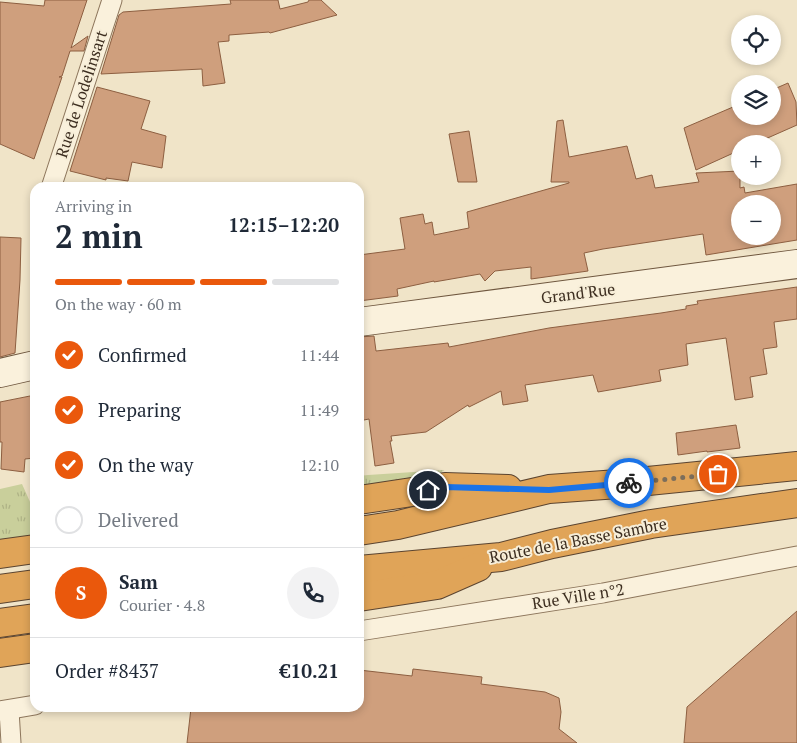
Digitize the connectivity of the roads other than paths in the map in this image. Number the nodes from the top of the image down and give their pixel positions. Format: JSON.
{"nodes":[{"id":1,"x":112,"y":0,"type":"edge"},
{"id":2,"x":53,"y":182,"type":"edge"},
{"id":3,"x":797,"y":264,"type":"edge"},
{"id":4,"x":364,"y":321,"type":"edge"},
{"id":5,"x":30,"y":366,"type":"edge"},
{"id":6,"x":0,"y":373,"type":"edge"},
{"id":7,"x":797,"y":466,"type":"edge"},
{"id":8,"x":549,"y":490,"type":"junction"},
{"id":9,"x":364,"y":499,"type":"edge"},
{"id":10,"x":797,"y":503,"type":"edge"},
{"id":11,"x":797,"y":511,"type":"edge"},
{"id":12,"x":728,"y":512,"type":"junction"},
{"id":13,"x":364,"y":530,"type":"edge"},
{"id":14,"x":30,"y":550,"type":"edge"},
{"id":15,"x":0,"y":554,"type":"edge"},
{"id":16,"x":797,"y":556,"type":"edge"},
{"id":17,"x":501,"y":557,"type":"junction"},
{"id":18,"x":364,"y":570,"type":"edge"},
{"id":19,"x":30,"y":585,"type":"edge"},
{"id":20,"x":0,"y":589,"type":"edge"},
{"id":21,"x":364,"y":596,"type":"edge"},
{"id":22,"x":30,"y":619,"type":"edge"},
{"id":23,"x":0,"y":623,"type":"edge"},
{"id":24,"x":364,"y":630,"type":"edge"},
{"id":25,"x":30,"y":649,"type":"edge"},
{"id":26,"x":0,"y":653,"type":"edge"},
{"id":27,"x":30,"y":706,"type":"edge"},
{"id":28,"x":5,"y":710,"type":"edge"},
{"id":29,"x":11,"y":743,"type":"edge"}],
"edges":[{"from":1,"to":2,"type":"street","name":"Rue de Lodelinsart"},
{"from":3,"to":4,"type":"street","name":"Grand'Rue"},
{"from":5,"to":6,"type":"street"},
{"from":7,"to":8,"type":"highway"},
{"from":8,"to":9,"type":"highway"},
{"from":8,"to":13,"type":"highway"},
{"from":10,"to":12,"type":"highway","name":"Route de la Basse Sambre"},
{"from":11,"to":12,"type":"highway"},
{"from":12,"to":17,"type":"highway","name":"Route de la Basse Sambre"},
{"from":14,"to":15,"type":"highway"},
{"from":16,"to":24,"type":"street","name":"Rue Ville n°2"},
{"from":17,"to":18,"type":"highway","name":"Route de la Basse Sambre"},
{"from":17,"to":21,"type":"highway"},
{"from":19,"to":20,"type":"highway"},
{"from":22,"to":23,"type":"highway"},
{"from":25,"to":26,"type":"highway"},
{"from":27,"to":28,"type":"street"},
{"from":28,"to":29,"type":"street"}]}
